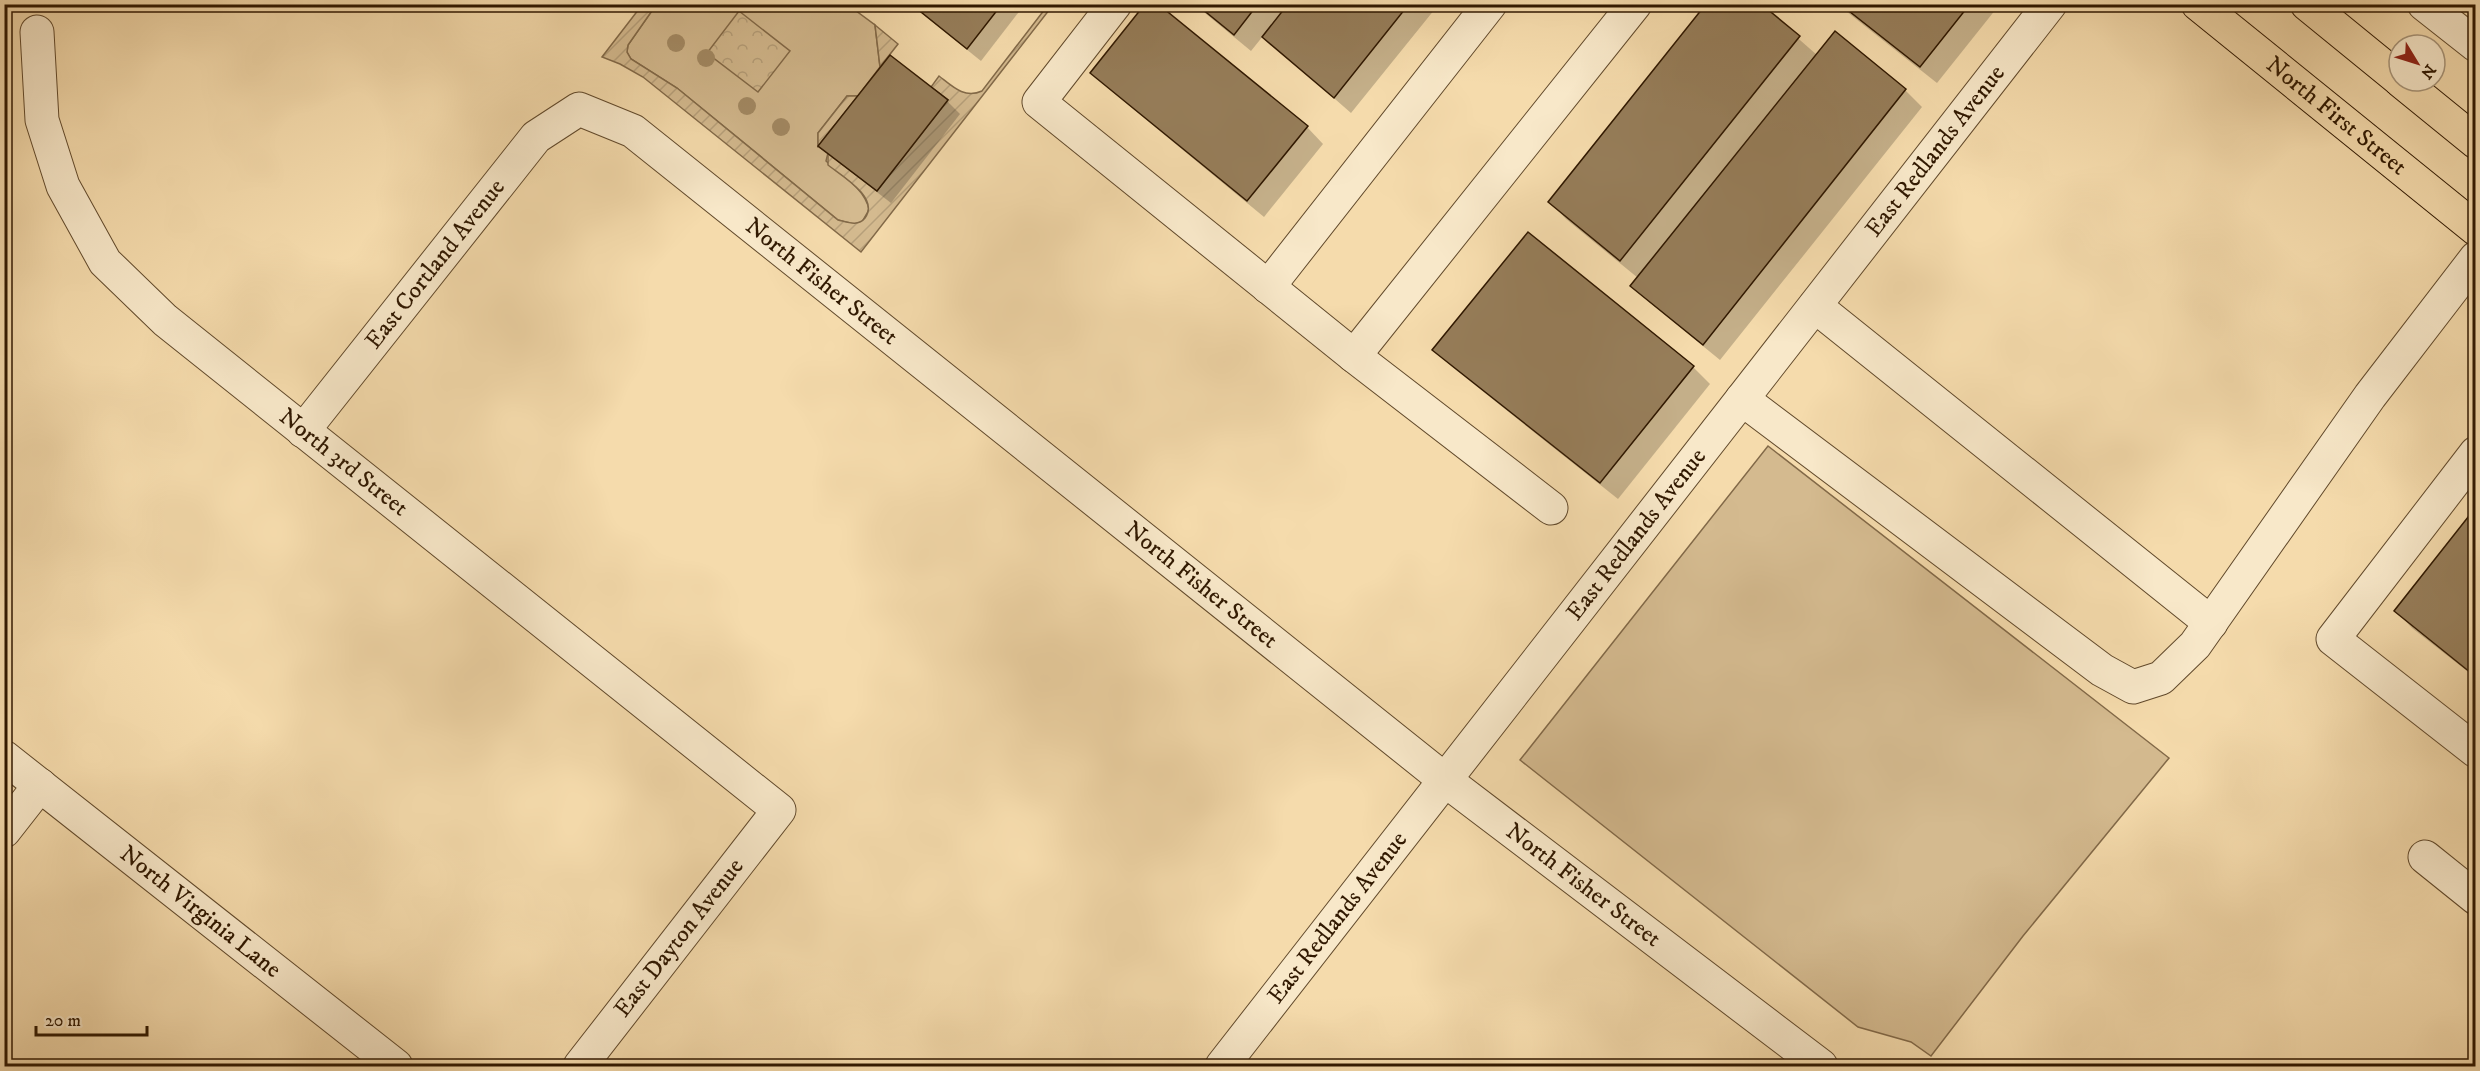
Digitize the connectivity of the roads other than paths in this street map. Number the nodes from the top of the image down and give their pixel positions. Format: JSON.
{"nodes":[{"id":1,"x":1115,"y":4,"type":"edge"},
{"id":2,"x":1490,"y":4,"type":"edge"},
{"id":3,"x":1635,"y":4,"type":"edge"},
{"id":4,"x":2050,"y":4,"type":"edge"},
{"id":5,"x":2198,"y":4,"type":"edge"},
{"id":6,"x":2307,"y":4,"type":"edge"},
{"id":7,"x":2424,"y":4,"type":"edge"},
{"id":8,"x":37,"y":32,"type":"dead end"},
{"id":9,"x":2475,"y":45,"type":"edge"},
{"id":10,"x":2387,"y":69,"type":"edge"},
{"id":11,"x":2416,"y":93,"type":"edge"},
{"id":12,"x":579,"y":109,"type":"joint"},
{"id":13,"x":2475,"y":142,"type":"edge"},
{"id":14,"x":2475,"y":229,"type":"edge"},
{"id":15,"x":2475,"y":258,"type":"edge"},
{"id":16,"x":1268,"y":287,"type":"junction"},
{"id":17,"x":1815,"y":306,"type":"junction"},
{"id":18,"x":1354,"y":356,"type":"junction"},
{"id":19,"x":1742,"y":399,"type":"junction"},
{"id":20,"x":303,"y":431,"type":"junction"},
{"id":21,"x":2475,"y":453,"type":"edge"},
{"id":22,"x":1551,"y":508,"type":"dead end"},
{"id":23,"x":2211,"y":623,"type":"junction"},
{"id":24,"x":2475,"y":751,"type":"edge"},
{"id":25,"x":4,"y":757,"type":"edge"},
{"id":26,"x":1445,"y":780,"type":"junction"},
{"id":27,"x":40,"y":785,"type":"junction"},
{"id":28,"x":779,"y":810,"type":"joint"},
{"id":29,"x":4,"y":831,"type":"edge"},
{"id":30,"x":2425,"y":857,"type":"dead end"},
{"id":31,"x":2475,"y":898,"type":"edge"},
{"id":32,"x":396,"y":1066,"type":"edge"},
{"id":33,"x":579,"y":1066,"type":"edge"},
{"id":34,"x":1222,"y":1066,"type":"edge"},
{"id":35,"x":1821,"y":1066,"type":"edge"}],
"edges":[{"from":1,"to":16,"type":"street"},
{"from":2,"to":16,"type":"street"},
{"from":3,"to":18,"type":"street"},
{"from":4,"to":17,"type":"street","name":"East Redlands Avenue"},
{"from":5,"to":14,"type":"main road","name":"North First Street"},
{"from":6,"to":10,"type":"main road"},
{"from":7,"to":9,"type":"street"},
{"from":8,"to":20,"type":"street","name":"North 3rd Street"},
{"from":11,"to":13,"type":"main road"},
{"from":12,"to":20,"type":"street","name":"East Cortland Avenue"},
{"from":12,"to":26,"type":"street","name":"North Fisher Street"},
{"from":15,"to":23,"type":"street"},
{"from":16,"to":18,"type":"street"},
{"from":17,"to":19,"type":"street","name":"East Redlands Avenue"},
{"from":17,"to":23,"type":"street"},
{"from":18,"to":22,"type":"street"},
{"from":19,"to":23,"type":"street"},
{"from":19,"to":26,"type":"street","name":"East Redlands Avenue"},
{"from":20,"to":28,"type":"street","name":"North 3rd Street"},
{"from":21,"to":24,"type":"street"},
{"from":25,"to":27,"type":"street","name":"North Virginia Lane"},
{"from":26,"to":34,"type":"street","name":"East Redlands Avenue"},
{"from":26,"to":35,"type":"street","name":"North Fisher Street"},
{"from":27,"to":29,"type":"street"},
{"from":27,"to":32,"type":"street","name":"North Virginia Lane"},
{"from":28,"to":33,"type":"street","name":"East Dayton Avenue"},
{"from":30,"to":31,"type":"street"}]}
